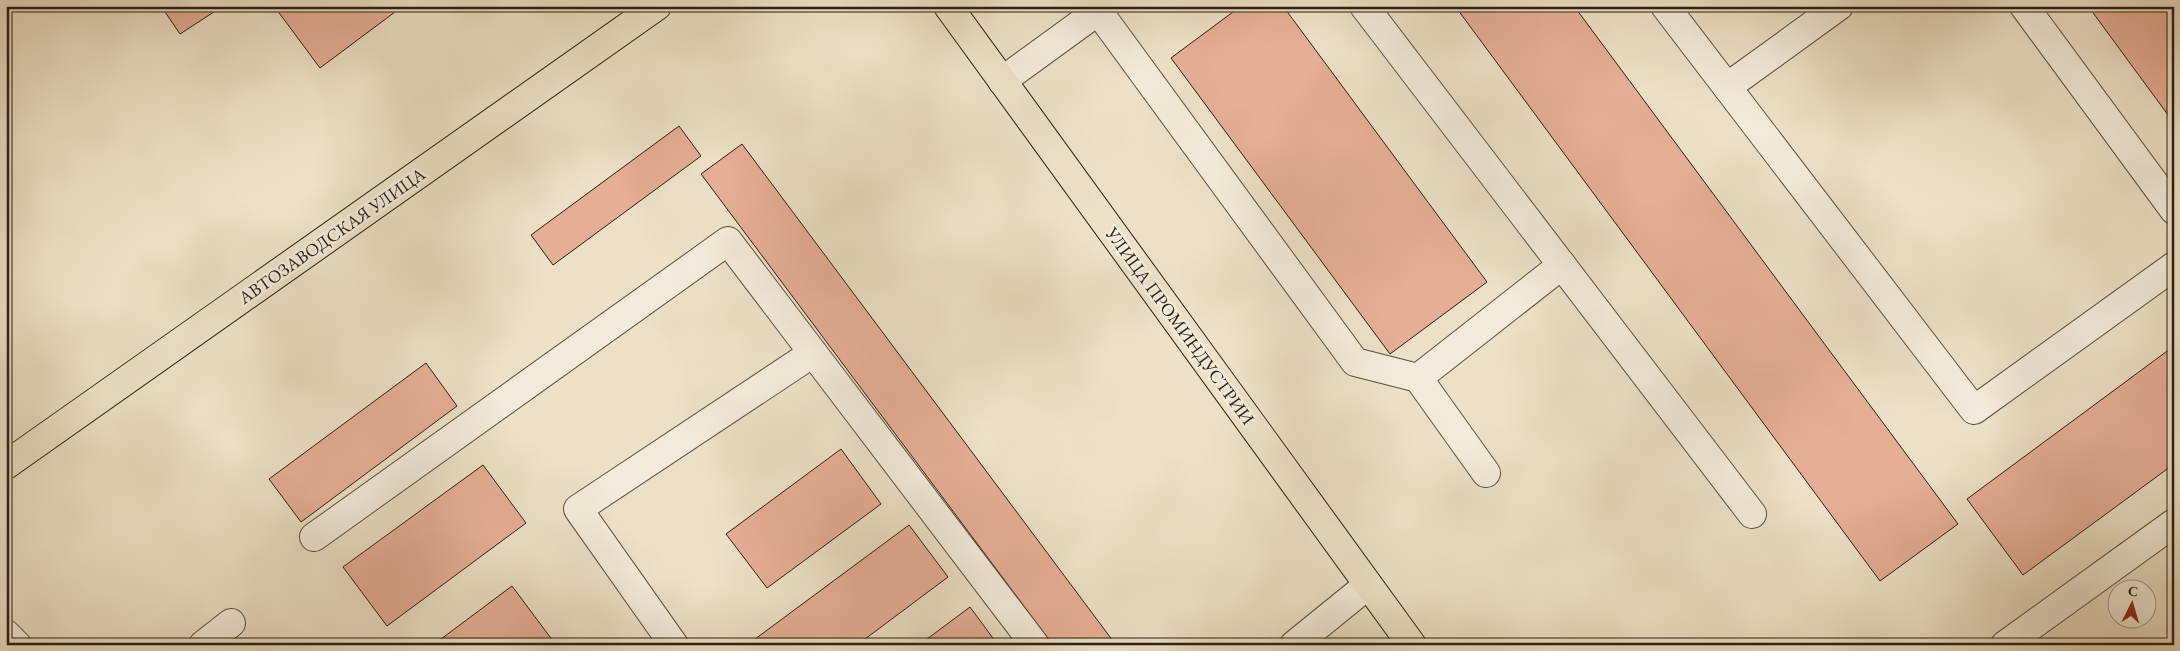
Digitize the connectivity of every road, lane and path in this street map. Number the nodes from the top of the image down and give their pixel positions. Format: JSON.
{"nodes":[{"id":1,"x":658,"y":6,"type":"edge"},
{"id":2,"x":948,"y":6,"type":"edge"},
{"id":3,"x":1364,"y":6,"type":"edge"},
{"id":4,"x":1665,"y":6,"type":"edge"},
{"id":5,"x":1839,"y":6,"type":"edge"},
{"id":6,"x":2024,"y":6,"type":"edge"},
{"id":7,"x":1101,"y":9,"type":"edge"},
{"id":8,"x":1002,"y":81,"type":"junction"},
{"id":9,"x":1727,"y":87,"type":"junction"},
{"id":10,"x":2174,"y":210,"type":"edge"},
{"id":11,"x":1562,"y":265,"type":"junction"},
{"id":12,"x":2174,"y":266,"type":"edge"},
{"id":13,"x":813,"y":352,"type":"junction"},
{"id":14,"x":1418,"y":378,"type":"junction"},
{"id":15,"x":6,"y":465,"type":"edge"},
{"id":16,"x":1486,"y":473,"type":"dead end"},
{"id":17,"x":1752,"y":514,"type":"dead end"},
{"id":18,"x":2174,"y":523,"type":"edge"},
{"id":19,"x":314,"y":537,"type":"dead end"},
{"id":20,"x":1368,"y":585,"type":"junction"},
{"id":21,"x":231,"y":623,"type":"dead end"},
{"id":22,"x":6,"y":634,"type":"edge"},
{"id":23,"x":17,"y":645,"type":"edge"},
{"id":24,"x":203,"y":645,"type":"edge"},
{"id":25,"x":674,"y":645,"type":"edge"},
{"id":26,"x":1035,"y":645,"type":"edge"},
{"id":27,"x":1294,"y":645,"type":"edge"},
{"id":28,"x":1412,"y":645,"type":"edge"},
{"id":29,"x":2005,"y":645,"type":"edge"}],
"edges":[{"from":1,"to":15,"type":"main road","name":"АВТОЗАВОДСКАЯ УЛИЦА"},
{"from":2,"to":8,"type":"main road","name":"УЛИЦА ПРОМИНДУСТРИИ"},
{"from":3,"to":11,"type":"lane"},
{"from":4,"to":9,"type":"lane"},
{"from":5,"to":9,"type":"lane"},
{"from":6,"to":10,"type":"lane"},
{"from":7,"to":8,"type":"lane"},
{"from":7,"to":14,"type":"lane"},
{"from":8,"to":20,"type":"main road","name":"УЛИЦА ПРОМИНДУСТРИИ"},
{"from":9,"to":12,"type":"lane"},
{"from":11,"to":14,"type":"lane"},
{"from":11,"to":17,"type":"lane"},
{"from":13,"to":19,"type":"lane"},
{"from":13,"to":25,"type":"lane"},
{"from":13,"to":26,"type":"lane"},
{"from":14,"to":16,"type":"lane"},
{"from":18,"to":29,"type":"lane"},
{"from":20,"to":27,"type":"lane"},
{"from":20,"to":28,"type":"main road","name":"УЛИЦА ПРОМИНДУСТРИИ"},
{"from":21,"to":24,"type":"lane"},
{"from":22,"to":23,"type":"lane"}]}
